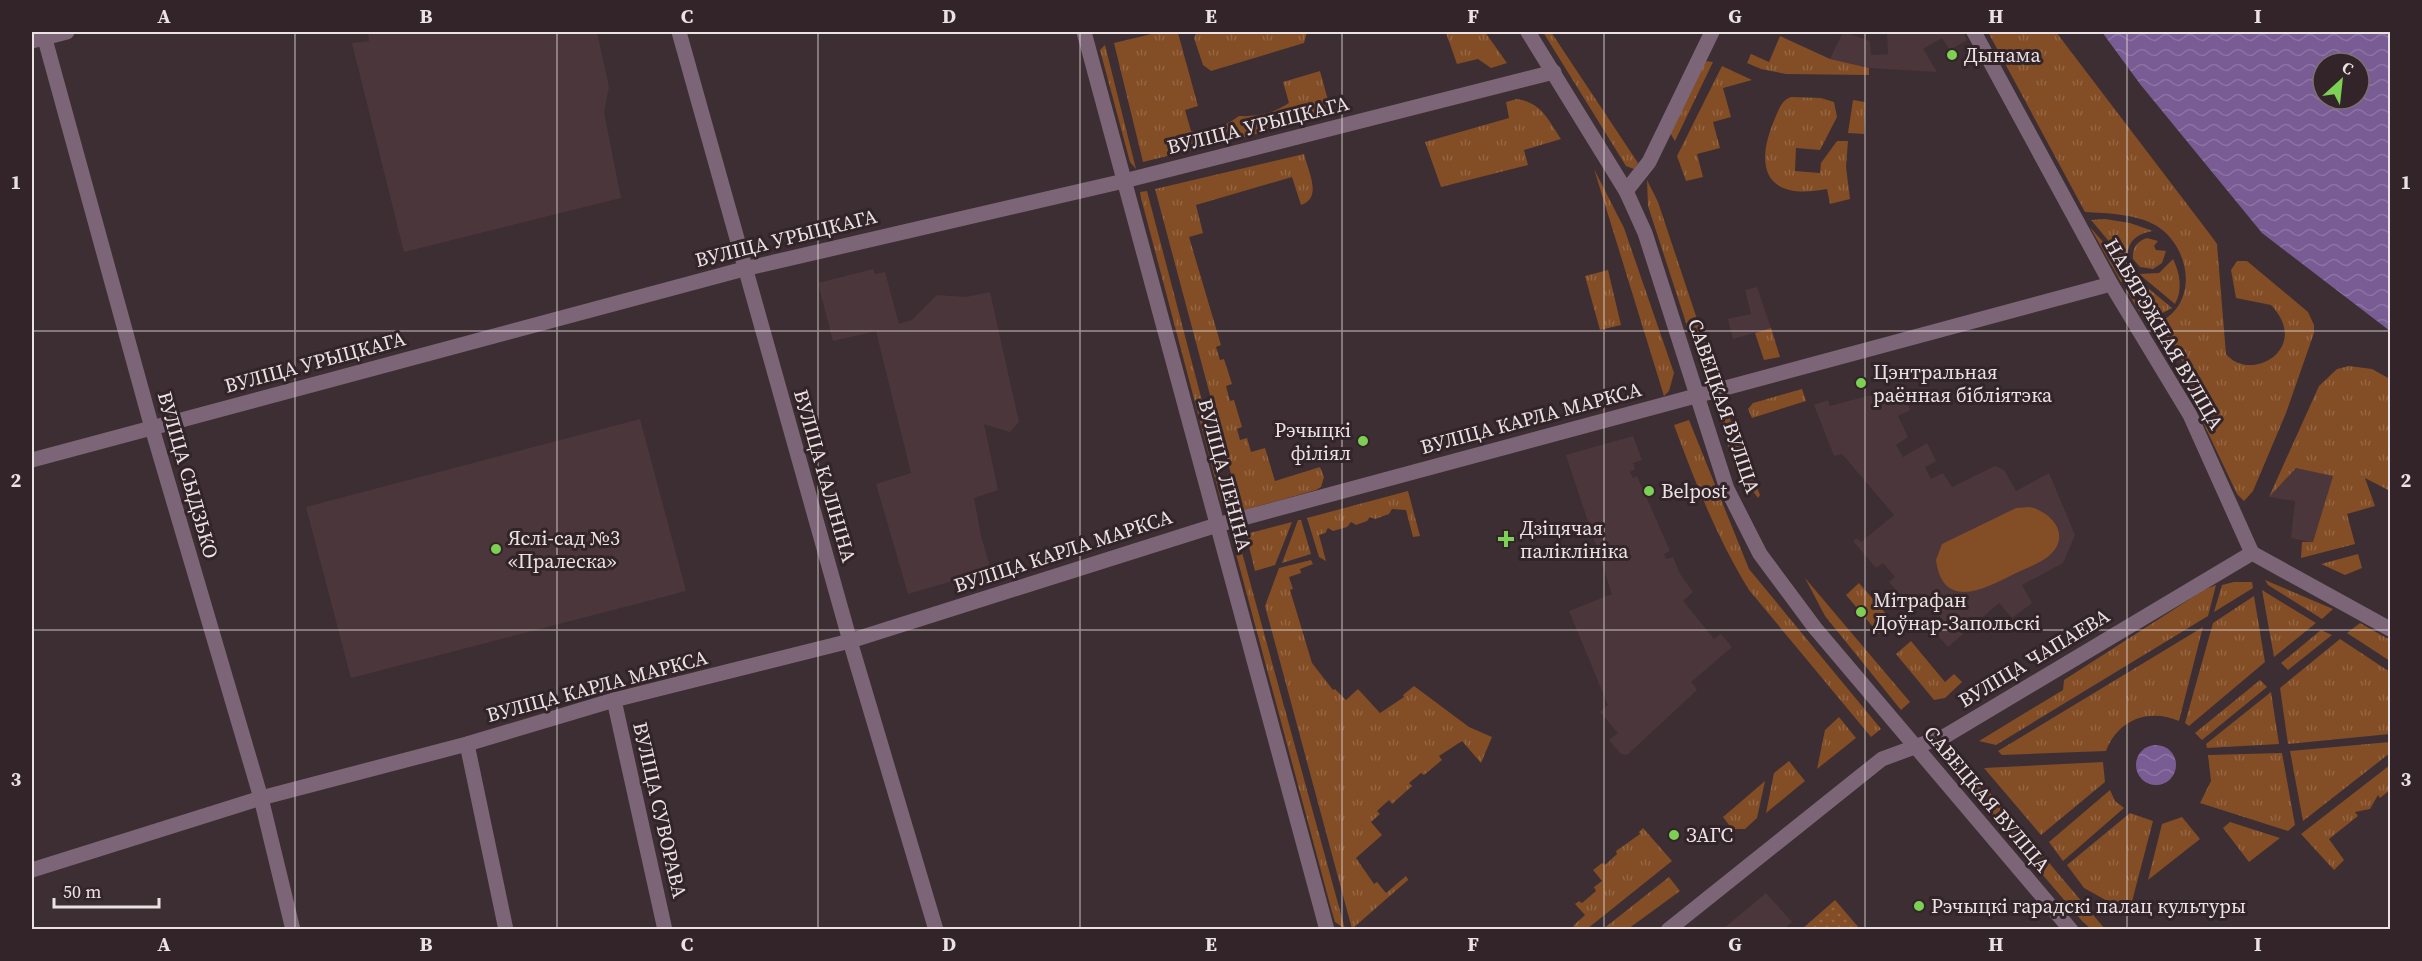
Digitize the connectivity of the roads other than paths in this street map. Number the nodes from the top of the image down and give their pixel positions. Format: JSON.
{"nodes":[{"id":1,"x":67,"y":32,"type":"edge"},
{"id":2,"x":678,"y":32,"type":"edge"},
{"id":3,"x":1084,"y":32,"type":"edge"},
{"id":4,"x":1528,"y":32,"type":"edge"},
{"id":5,"x":1712,"y":32,"type":"edge"},
{"id":6,"x":1974,"y":32,"type":"edge"},
{"id":7,"x":40,"y":37,"type":"edge"},
{"id":8,"x":1554,"y":72,"type":"junction"},
{"id":9,"x":1124,"y":181,"type":"junction"},
{"id":10,"x":1626,"y":191,"type":"junction"},
{"id":11,"x":744,"y":269,"type":"junction"},
{"id":12,"x":2111,"y":284,"type":"junction"},
{"id":13,"x":1695,"y":394,"type":"junction"},
{"id":14,"x":152,"y":428,"type":"junction"},
{"id":15,"x":32,"y":460,"type":"edge"},
{"id":16,"x":1217,"y":525,"type":"junction"},
{"id":17,"x":2252,"y":553,"type":"junction"},
{"id":18,"x":2391,"y":629,"type":"edge"},
{"id":19,"x":850,"y":641,"type":"junction"},
{"id":20,"x":614,"y":700,"type":"junction"},
{"id":21,"x":467,"y":744,"type":"junction"},
{"id":22,"x":1916,"y":746,"type":"junction"},
{"id":23,"x":261,"y":798,"type":"junction"},
{"id":24,"x":32,"y":870,"type":"edge"},
{"id":25,"x":293,"y":930,"type":"edge"},
{"id":26,"x":506,"y":930,"type":"edge"},
{"id":27,"x":665,"y":930,"type":"edge"},
{"id":28,"x":936,"y":930,"type":"edge"},
{"id":29,"x":1327,"y":930,"type":"edge"},
{"id":30,"x":1668,"y":930,"type":"edge"},
{"id":31,"x":2070,"y":930,"type":"edge"}],
"edges":[{"from":1,"to":7,"type":"street"},
{"from":2,"to":11,"type":"street","name":"ВУЛІЦА КАЛІНІНА"},
{"from":3,"to":9,"type":"street","name":"ВУЛІЦА ЛЕНІНА"},
{"from":4,"to":8,"type":"street","name":"САВЕЦКАЯ ВУЛІЦА"},
{"from":5,"to":10,"type":"street"},
{"from":6,"to":12,"type":"street","name":"НАБЯРЭЖНАЯ ВУЛІЦА"},
{"from":7,"to":14,"type":"street","name":"ВУЛІЦА СЫДЗЬКО"},
{"from":8,"to":9,"type":"street","name":"ВУЛІЦА УРЫЦКАГА"},
{"from":8,"to":10,"type":"street","name":"САВЕЦКАЯ ВУЛІЦА"},
{"from":9,"to":11,"type":"street","name":"ВУЛІЦА УРЫЦКАГА"},
{"from":9,"to":16,"type":"street","name":"ВУЛІЦА ЛЕНІНА"},
{"from":10,"to":13,"type":"street","name":"САВЕЦКАЯ ВУЛІЦА"},
{"from":11,"to":14,"type":"street","name":"ВУЛІЦА УРЫЦКАГА"},
{"from":11,"to":19,"type":"street","name":"ВУЛІЦА КАЛІНІНА"},
{"from":12,"to":13,"type":"street","name":"ВУЛІЦА КАРЛА МАРКСА"},
{"from":12,"to":17,"type":"street","name":"НАБЯРЭЖНАЯ ВУЛІЦА"},
{"from":13,"to":16,"type":"street","name":"ВУЛІЦА КАРЛА МАРКСА"},
{"from":13,"to":22,"type":"street","name":"САВЕЦКАЯ ВУЛІЦА"},
{"from":14,"to":15,"type":"street","name":"ВУЛІЦА УРЫЦКАГА"},
{"from":14,"to":23,"type":"street","name":"ВУЛІЦА СЫДЗЬКО"},
{"from":16,"to":19,"type":"street","name":"ВУЛІЦА КАРЛА МАРКСА"},
{"from":16,"to":29,"type":"street","name":"ВУЛІЦА ЛЕНІНА"},
{"from":17,"to":18,"type":"street"},
{"from":17,"to":22,"type":"street","name":"ВУЛІЦА ЧАПАЕВА"},
{"from":19,"to":20,"type":"street","name":"ВУЛІЦА КАРЛА МАРКСА"},
{"from":19,"to":28,"type":"street","name":"ВУЛІЦА КАЛІНІНА"},
{"from":20,"to":21,"type":"street","name":"ВУЛІЦА КАРЛА МАРКСА"},
{"from":20,"to":27,"type":"street","name":"ВУЛІЦА СУВОРАВА"},
{"from":21,"to":23,"type":"street","name":"ВУЛІЦА КАРЛА МАРКСА"},
{"from":21,"to":26,"type":"street"},
{"from":22,"to":30,"type":"street","name":"ВУЛІЦА ЧАПАЕВА"},
{"from":22,"to":31,"type":"street","name":"САВЕЦКАЯ ВУЛІЦА"},
{"from":23,"to":24,"type":"street","name":"ВУЛІЦА КАРЛА МАРКСА"},
{"from":23,"to":25,"type":"street","name":"ВУЛІЦА СЫДЗЬКО"}]}
